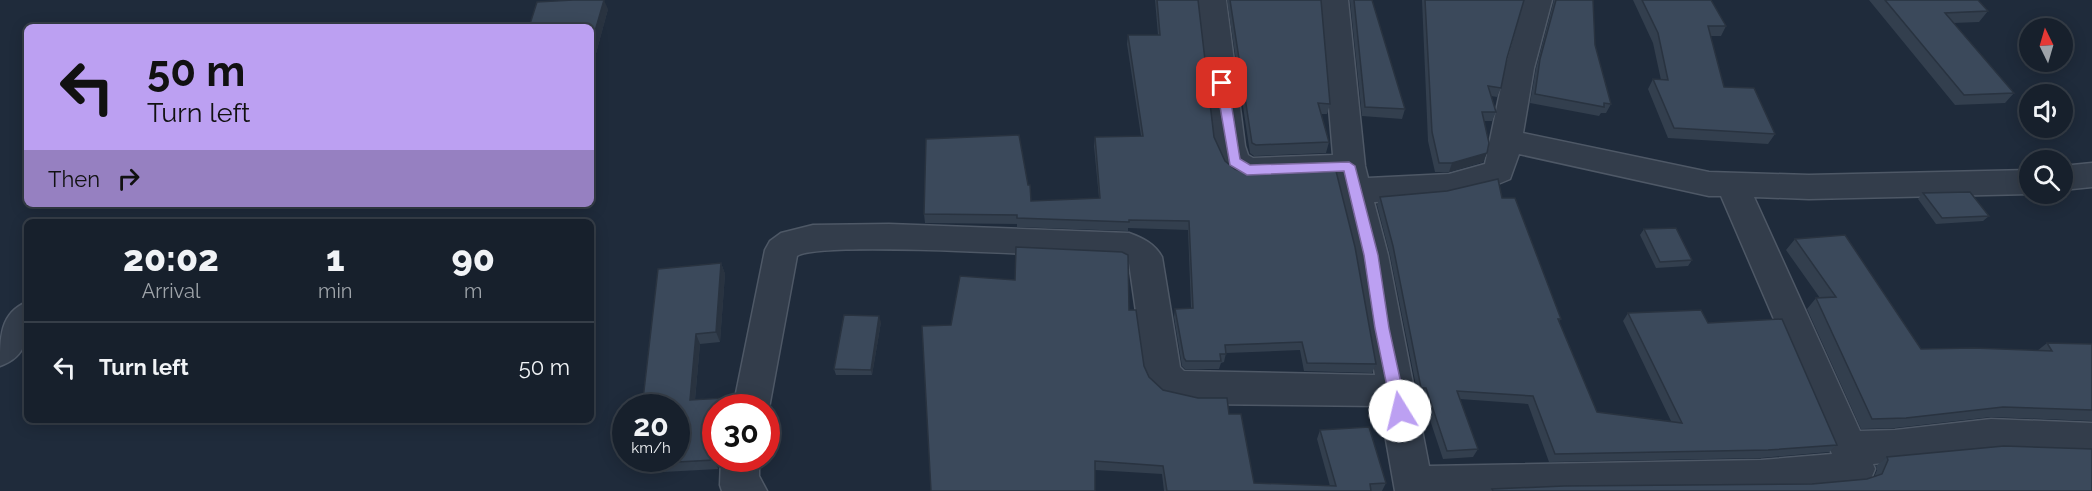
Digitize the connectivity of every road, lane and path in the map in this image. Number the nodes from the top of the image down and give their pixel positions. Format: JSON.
{"nodes":[{"id":1,"x":1212,"y":0,"type":"edge"},
{"id":2,"x":1334,"y":0,"type":"edge"},
{"id":3,"x":1538,"y":0,"type":"edge"},
{"id":4,"x":1508,"y":141,"type":"junction"},
{"id":5,"x":2092,"y":175,"type":"edge"},
{"id":6,"x":2073,"y":177,"type":"edge"},
{"id":7,"x":1352,"y":179,"type":"junction"},
{"id":8,"x":2019,"y":182,"type":"edge"},
{"id":9,"x":1732,"y":184,"type":"junction"},
{"id":10,"x":24,"y":320,"type":"edge"},
{"id":11,"x":0,"y":351,"type":"edge"},
{"id":12,"x":1397,"y":391,"type":"junction"},
{"id":13,"x":754,"y":394,"type":"edge"},
{"id":14,"x":2092,"y":440,"type":"edge"},
{"id":15,"x":1856,"y":469,"type":"edge"},
{"id":16,"x":739,"y":472,"type":"edge"},
{"id":17,"x":1413,"y":487,"type":"edge"},
{"id":18,"x":748,"y":491,"type":"edge"}],
"edges":[{"from":1,"to":7,"type":"street"},
{"from":2,"to":7,"type":"street"},
{"from":3,"to":4,"type":"street"},
{"from":4,"to":7,"type":"street"},
{"from":4,"to":9,"type":"street"},
{"from":5,"to":6,"type":"street"},
{"from":7,"to":12,"type":"street"},
{"from":8,"to":9,"type":"street"},
{"from":9,"to":15,"type":"street"},
{"from":10,"to":11,"type":"street"},
{"from":12,"to":13,"type":"street"},
{"from":12,"to":17,"type":"street"},
{"from":14,"to":15,"type":"street"},
{"from":15,"to":17,"type":"street"},
{"from":16,"to":18,"type":"street"}]}
